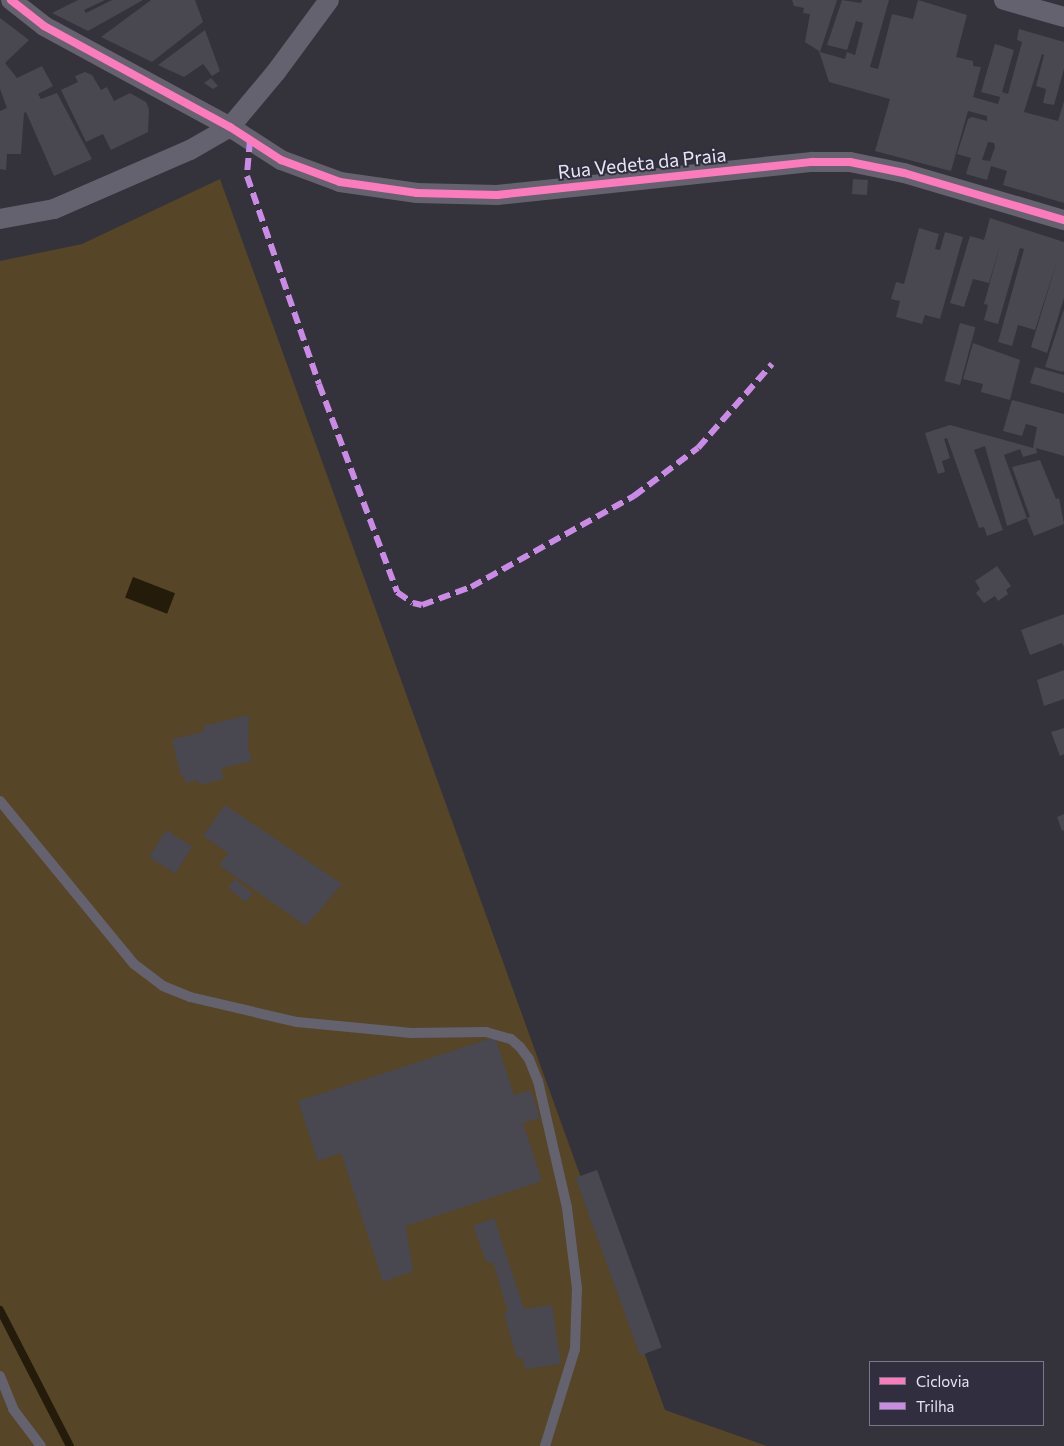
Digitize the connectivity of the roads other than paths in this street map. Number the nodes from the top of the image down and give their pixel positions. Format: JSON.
{"nodes":[{"id":1,"x":12,"y":0,"type":"edge"},
{"id":2,"x":329,"y":0,"type":"edge"},
{"id":3,"x":1004,"y":0,"type":"edge"},
{"id":4,"x":1064,"y":17,"type":"edge"},
{"id":5,"x":230,"y":126,"type":"junction"},
{"id":6,"x":0,"y":219,"type":"edge"},
{"id":7,"x":1064,"y":220,"type":"edge"},
{"id":8,"x":0,"y":801,"type":"edge"},
{"id":9,"x":0,"y":1376,"type":"edge"},
{"id":10,"x":41,"y":1446,"type":"edge"},
{"id":11,"x":545,"y":1446,"type":"edge"}],
"edges":[{"from":1,"to":5,"type":"street","name":"Rua Vedeta da Praia"},
{"from":2,"to":5,"type":"street"},
{"from":3,"to":4,"type":"street"},
{"from":5,"to":6,"type":"street"},
{"from":5,"to":7,"type":"street","name":"Rua Vedeta da Praia"},
{"from":8,"to":11,"type":"lane"},
{"from":9,"to":10,"type":"lane"}]}
